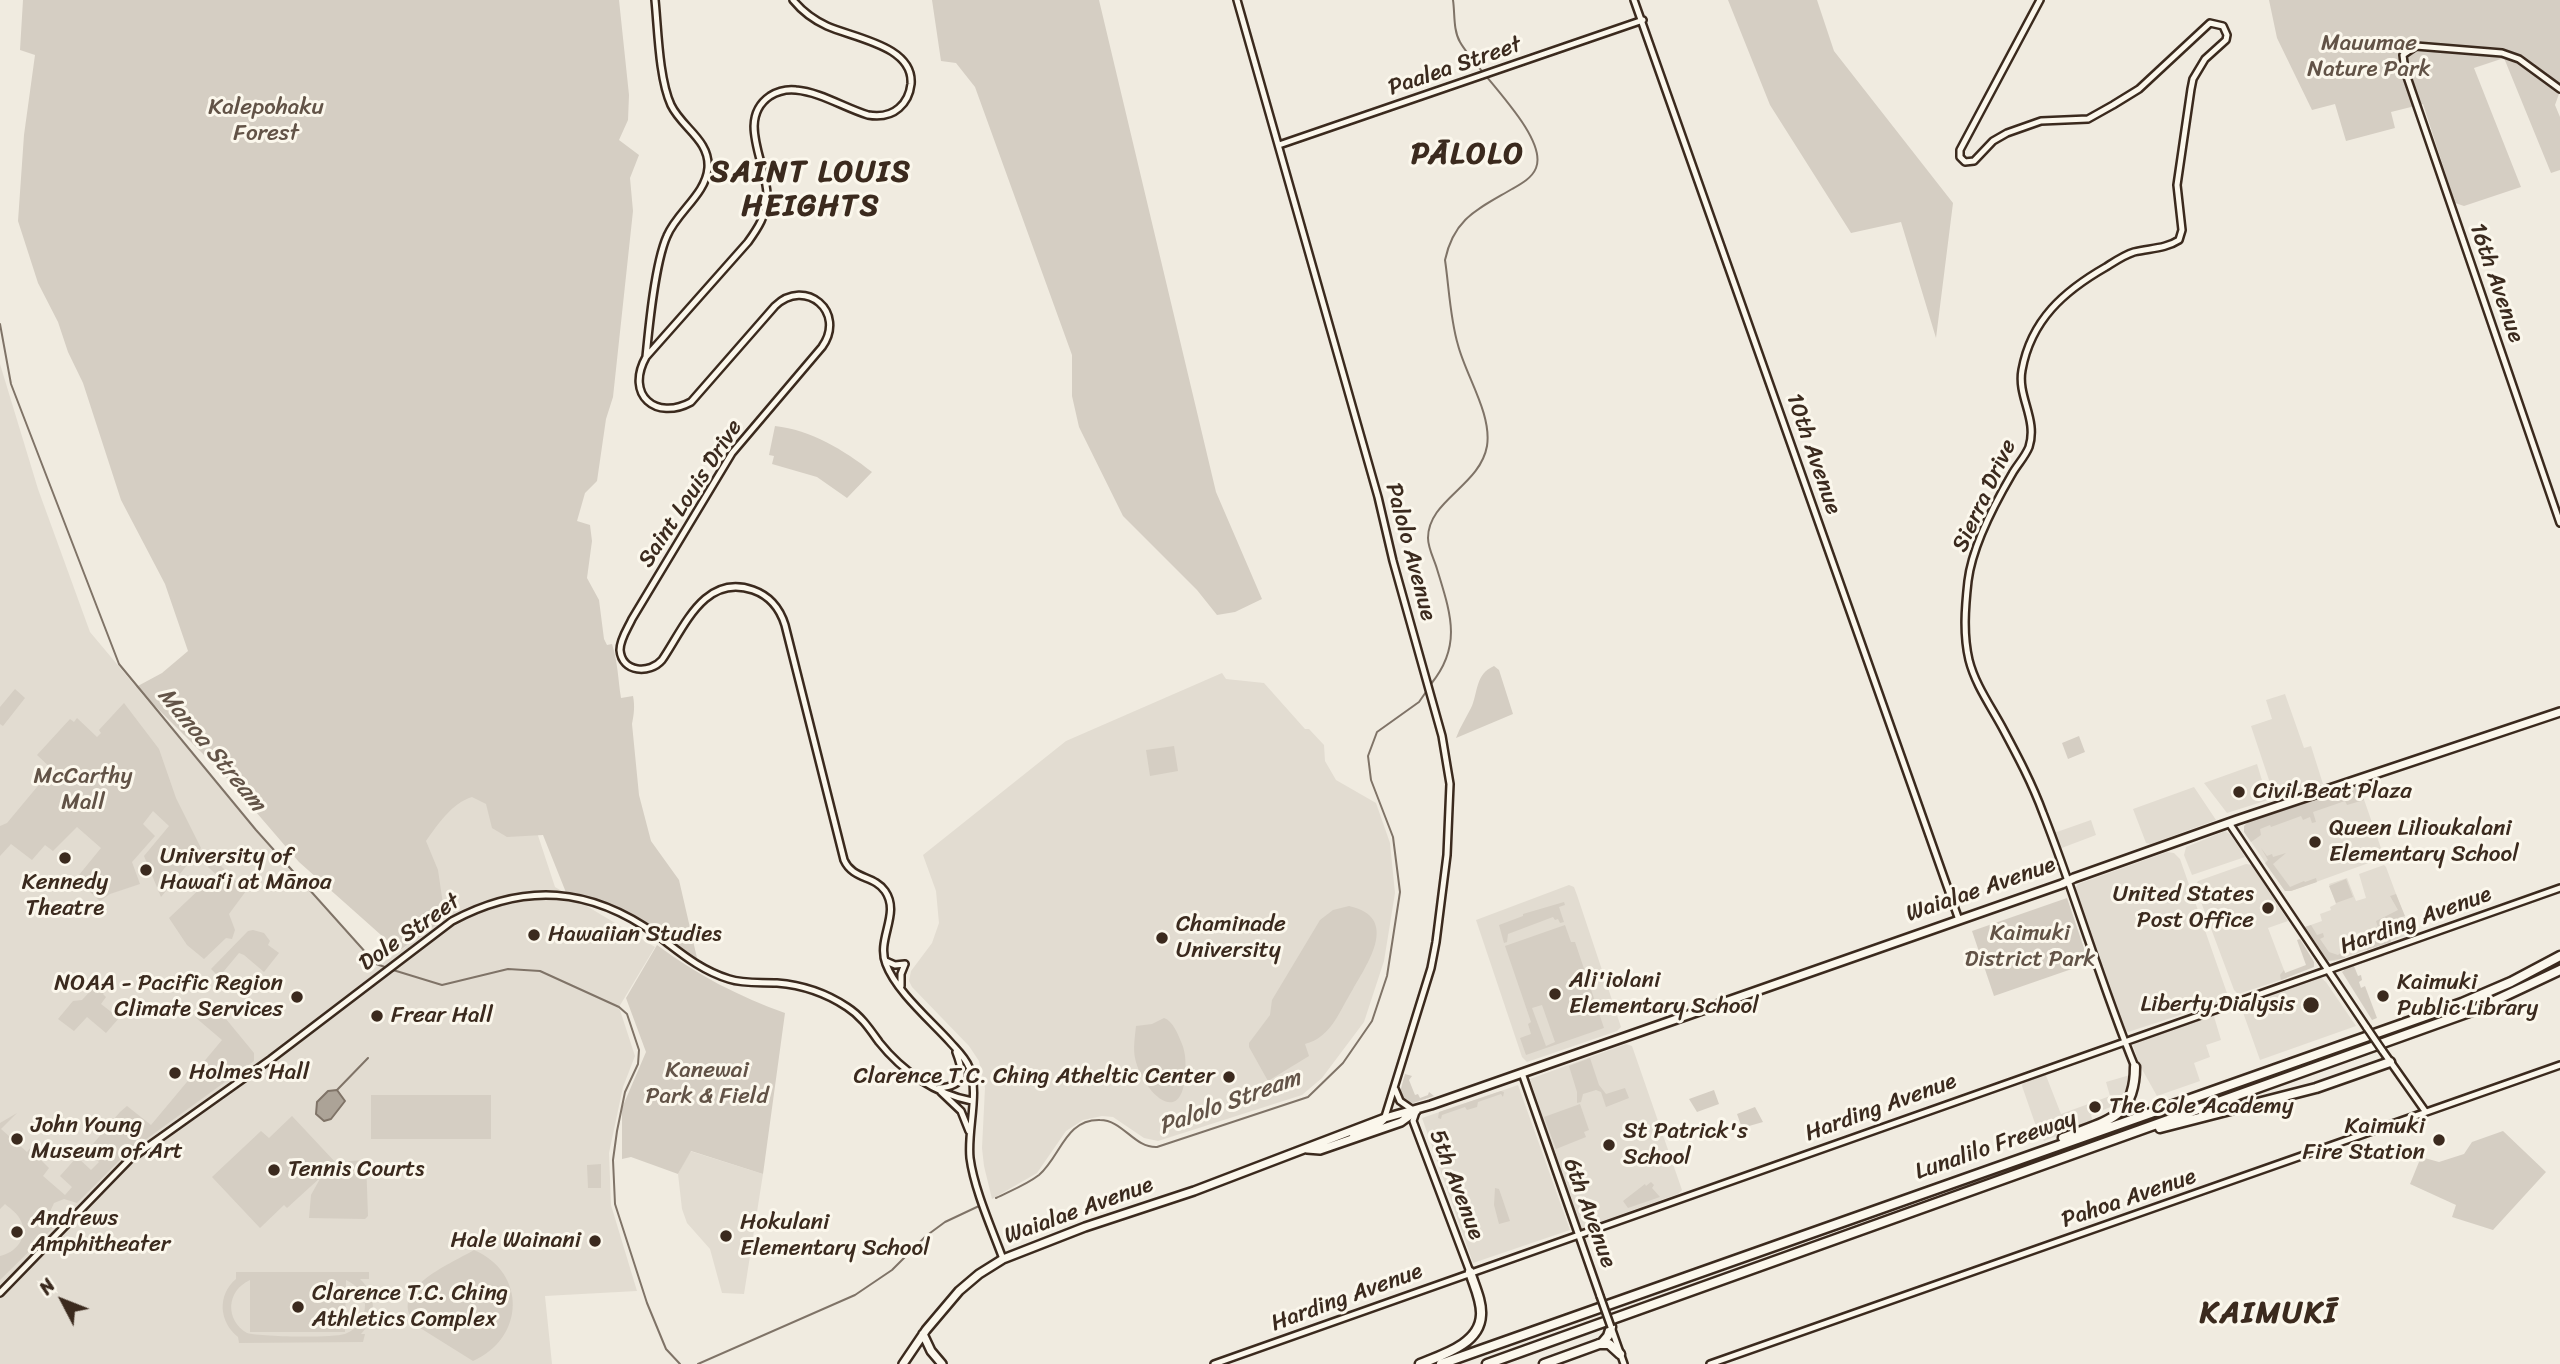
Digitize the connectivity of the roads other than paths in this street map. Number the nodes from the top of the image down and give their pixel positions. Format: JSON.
{"nodes":[{"id":1,"x":655,"y":0,"type":"edge"},
{"id":2,"x":793,"y":0,"type":"edge"},
{"id":3,"x":1237,"y":0,"type":"edge"},
{"id":4,"x":1634,"y":0,"type":"edge"},
{"id":5,"x":2040,"y":0,"type":"edge"},
{"id":6,"x":1643,"y":20,"type":"junction"},
{"id":7,"x":2560,"y":89,"type":"edge"},
{"id":8,"x":1279,"y":145,"type":"junction"},
{"id":9,"x":646,"y":357,"type":"junction"},
{"id":10,"x":2560,"y":523,"type":"edge"},
{"id":11,"x":2560,"y":712,"type":"edge"},
{"id":12,"x":2229,"y":823,"type":"junction"},
{"id":13,"x":2067,"y":881,"type":"junction"},
{"id":14,"x":2560,"y":888,"type":"edge"},
{"id":15,"x":1959,"y":920,"type":"junction"},
{"id":16,"x":2560,"y":956,"type":"edge"},
{"id":17,"x":884,"y":960,"type":"junction"},
{"id":18,"x":2328,"y":970,"type":"junction"},
{"id":19,"x":2560,"y":970,"type":"edge"},
{"id":20,"x":902,"y":989,"type":"junction"},
{"id":21,"x":2124,"y":1041,"type":"junction"},
{"id":22,"x":954,"y":1046,"type":"junction"},
{"id":23,"x":2390,"y":1062,"type":"junction"},
{"id":24,"x":2560,"y":1065,"type":"edge"},
{"id":25,"x":2135,"y":1067,"type":"joint"},
{"id":26,"x":1522,"y":1073,"type":"junction"},
{"id":27,"x":1395,"y":1082,"type":"junction"},
{"id":28,"x":936,"y":1088,"type":"junction"},
{"id":29,"x":972,"y":1101,"type":"junction"},
{"id":30,"x":1415,"y":1111,"type":"junction"},
{"id":31,"x":2426,"y":1111,"type":"junction"},
{"id":32,"x":1385,"y":1118,"type":"junction"},
{"id":33,"x":970,"y":1135,"type":"junction"},
{"id":34,"x":2123,"y":1137,"type":"junction"},
{"id":35,"x":1334,"y":1145,"type":"junction"},
{"id":36,"x":1307,"y":1149,"type":"junction"},
{"id":37,"x":1940,"y":1186,"type":"junction"},
{"id":38,"x":1577,"y":1234,"type":"junction"},
{"id":39,"x":1003,"y":1259,"type":"junction"},
{"id":40,"x":1470,"y":1272,"type":"junction"},
{"id":41,"x":0,"y":1293,"type":"edge"},
{"id":42,"x":1611,"y":1327,"type":"junction"},
{"id":43,"x":923,"y":1334,"type":"junction"},
{"id":44,"x":1599,"y":1344,"type":"junction"},
{"id":45,"x":1620,"y":1354,"type":"junction"},
{"id":46,"x":903,"y":1364,"type":"edge"},
{"id":47,"x":942,"y":1364,"type":"edge"},
{"id":48,"x":1214,"y":1364,"type":"edge"},
{"id":49,"x":1420,"y":1364,"type":"edge"},
{"id":50,"x":1441,"y":1364,"type":"edge"},
{"id":51,"x":1487,"y":1364,"type":"edge"},
{"id":52,"x":1544,"y":1364,"type":"edge"},
{"id":53,"x":1624,"y":1364,"type":"edge"},
{"id":54,"x":1710,"y":1364,"type":"edge"}],
"edges":[{"from":1,"to":9,"type":"street"},
{"from":2,"to":9,"type":"street"},
{"from":3,"to":8,"type":"street","name":"Palolo Avenue"},
{"from":4,"to":6,"type":"street","name":"10th Avenue"},
{"from":5,"to":13,"type":"street","name":"Sierra Drive"},
{"from":6,"to":8,"type":"street","name":"Paalea Street"},
{"from":6,"to":15,"type":"street","name":"10th Avenue"},
{"from":7,"to":10,"type":"street","name":"16th Avenue"},
{"from":8,"to":27,"type":"street","name":"Palolo Avenue"},
{"from":9,"to":17,"type":"street","name":"Saint Louis Drive"},
{"from":11,"to":12,"type":"main road","name":"Waialae Avenue"},
{"from":12,"to":13,"type":"main road","name":"Waialae Avenue"},
{"from":12,"to":18,"type":"street"},
{"from":13,"to":15,"type":"main road","name":"Waialae Avenue"},
{"from":13,"to":21,"type":"street"},
{"from":14,"to":18,"type":"street","name":"Harding Avenue"},
{"from":15,"to":26,"type":"main road","name":"Waialae Avenue"},
{"from":16,"to":37,"type":"highway","name":"Lunalilo Freeway"},
{"from":17,"to":20,"type":"street"},
{"from":17,"to":20,"type":"street"},
{"from":18,"to":21,"type":"street","name":"Harding Avenue"},
{"from":18,"to":23,"type":"street","bridge":true},
{"from":19,"to":34,"type":"highway","name":"Lunalilo Freeway"},
{"from":20,"to":22,"type":"street"},
{"from":21,"to":25,"type":"street"},
{"from":21,"to":38,"type":"street","name":"Harding Avenue"},
{"from":22,"to":28,"type":"street"},
{"from":22,"to":29,"type":"street"},
{"from":23,"to":31,"type":"street"},
{"from":23,"to":34,"type":"highway"},
{"from":24,"to":31,"type":"street","name":"Pahoa Avenue"},
{"from":25,"to":37,"type":"highway"},
{"from":26,"to":30,"type":"main road","name":"Waialae Avenue"},
{"from":26,"to":38,"type":"street","name":"6th Avenue"},
{"from":27,"to":30,"type":"street"},
{"from":27,"to":32,"type":"street","name":"Palolo Avenue"},
{"from":28,"to":29,"type":"street","name":"Dole Street"},
{"from":28,"to":33,"type":"street"},
{"from":28,"to":41,"type":"street","name":"Dole Street"},
{"from":29,"to":33,"type":"street"},
{"from":30,"to":32,"type":"main road","name":"Waialae Avenue"},
{"from":30,"to":35,"type":"main road","name":"Waialae Avenue"},
{"from":30,"to":40,"type":"street","name":"5th Avenue"},
{"from":31,"to":54,"type":"street","name":"Pahoa Avenue"},
{"from":32,"to":35,"type":"street"},
{"from":32,"to":36,"type":"main road","name":"Waialae Avenue"},
{"from":33,"to":39,"type":"street"},
{"from":34,"to":51,"type":"highway","name":"Lunalilo Freeway"},
{"from":35,"to":36,"type":"main road","name":"Waialae Avenue"},
{"from":36,"to":39,"type":"main road","name":"Waialae Avenue"},
{"from":37,"to":50,"type":"highway","name":"Lunalilo Freeway"},
{"from":38,"to":40,"type":"street","name":"Harding Avenue"},
{"from":38,"to":42,"type":"street","name":"6th Avenue","bridge":true},
{"from":39,"to":43,"type":"main road","name":"Waialae Avenue"},
{"from":40,"to":48,"type":"street","name":"Harding Avenue"},
{"from":40,"to":49,"type":"highway"},
{"from":42,"to":44,"type":"highway"},
{"from":42,"to":45,"type":"street","name":"6th Avenue"},
{"from":43,"to":46,"type":"main road","name":"Waialae Avenue"},
{"from":43,"to":47,"type":"main road"},
{"from":44,"to":45,"type":"highway"},
{"from":44,"to":52,"type":"highway"},
{"from":45,"to":53,"type":"street","name":"6th Avenue"}]}
